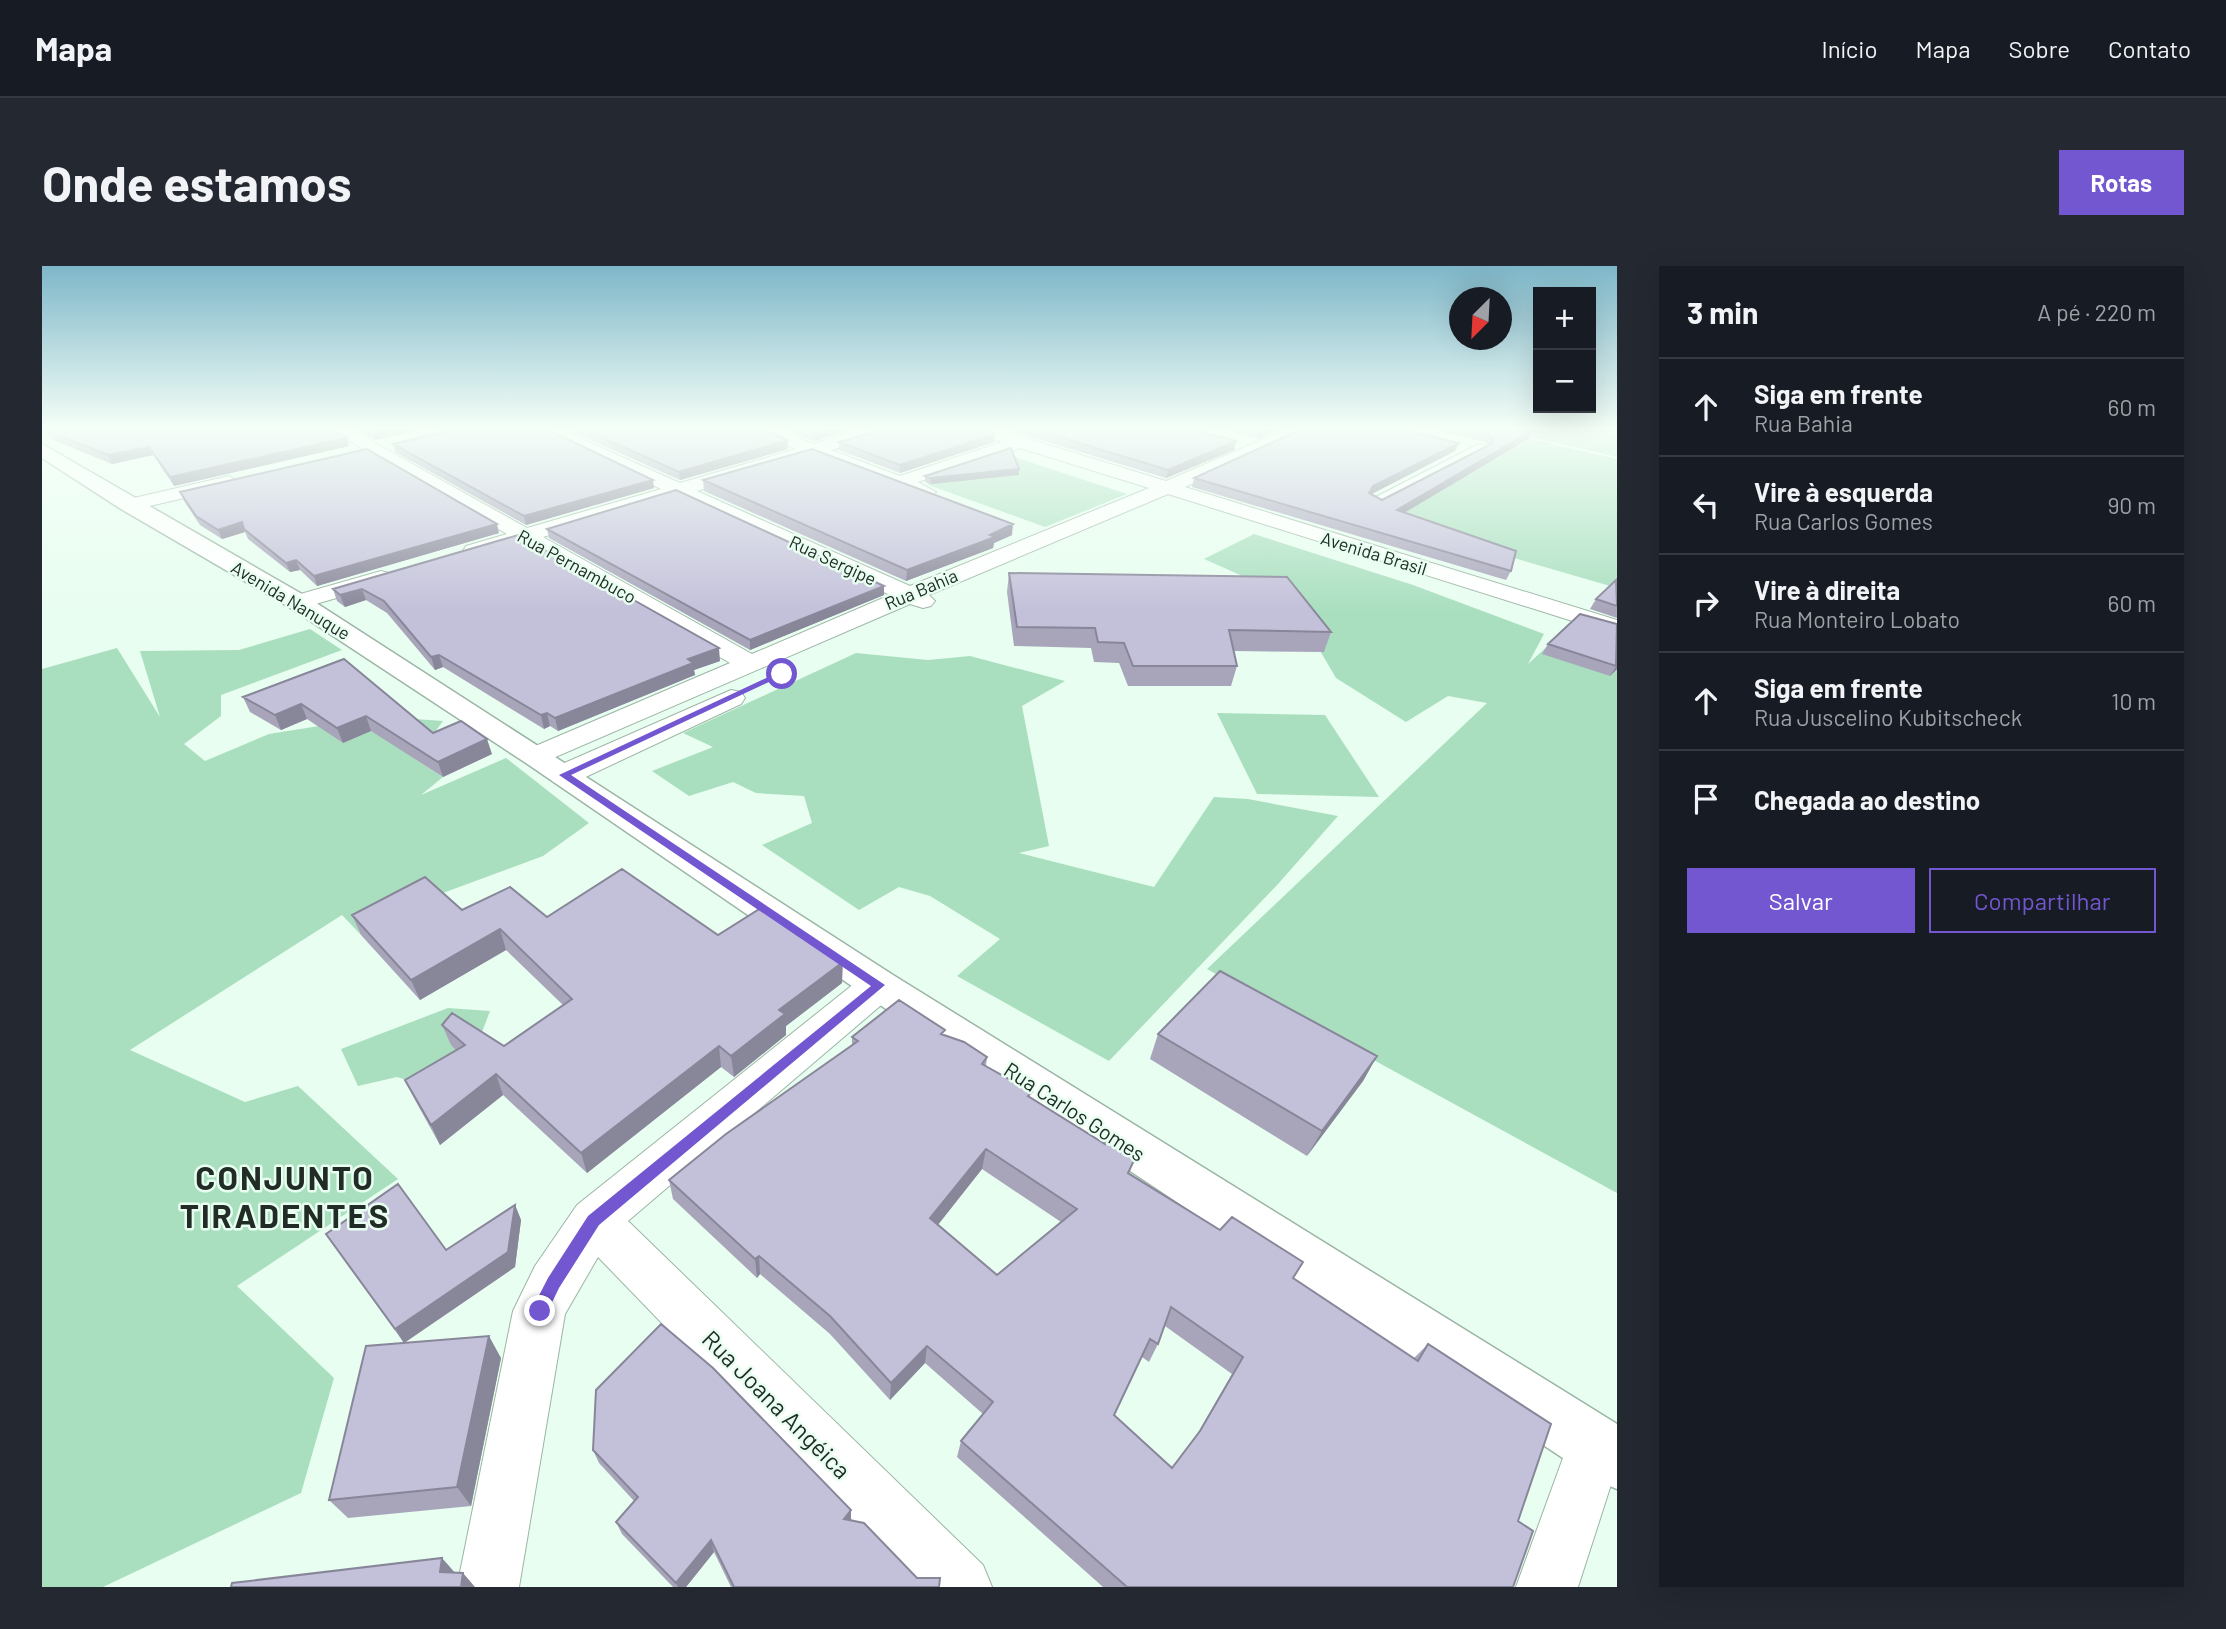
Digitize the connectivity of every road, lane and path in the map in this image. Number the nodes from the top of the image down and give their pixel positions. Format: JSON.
{"nodes":[{"id":1,"x":102,"y":489,"type":"edge"},
{"id":2,"x":199,"y":489,"type":"edge"},
{"id":3,"x":440,"y":489,"type":"edge"},
{"id":4,"x":679,"y":489,"type":"edge"},
{"id":5,"x":686,"y":489,"type":"edge"},
{"id":6,"x":918,"y":489,"type":"edge"},
{"id":7,"x":1152,"y":489,"type":"edge"},
{"id":8,"x":1178,"y":489,"type":"edge"},
{"id":9,"x":1402,"y":489,"type":"edge"},
{"id":10,"x":682,"y":490,"type":"junction"},
{"id":11,"x":1167,"y":494,"type":"junction"},
{"id":12,"x":948,"y":500,"type":"edge"},
{"id":13,"x":1378,"y":501,"type":"edge"},
{"id":14,"x":128,"y":505,"type":"junction"},
{"id":15,"x":1020,"y":527,"type":"dead end"},
{"id":16,"x":524,"y":537,"type":"junction"},
{"id":17,"x":1044,"y":537,"type":"junction"},
{"id":18,"x":1068,"y":546,"type":"junction"},
{"id":19,"x":458,"y":556,"type":"edge"},
{"id":20,"x":404,"y":571,"type":"edge"},
{"id":21,"x":909,"y":595,"type":"junction"},
{"id":22,"x":298,"y":602,"type":"junction"},
{"id":23,"x":934,"y":606,"type":"junction"},
{"id":24,"x":1617,"y":628,"type":"edge"},
{"id":25,"x":1617,"y":641,"type":"edge"},
{"id":26,"x":748,"y":663,"type":"junction"},
{"id":27,"x":550,"y":765,"type":"junction"},
{"id":28,"x":879,"y":985,"type":"junction"},
{"id":29,"x":594,"y":1220,"type":"junction"},
{"id":30,"x":1606,"y":1452,"type":"edge"},
{"id":31,"x":488,"y":1587,"type":"edge"},
{"id":32,"x":961,"y":1587,"type":"edge"},
{"id":33,"x":1547,"y":1587,"type":"edge"}],
"edges":[{"from":1,"to":14,"type":"main road","name":"Avenida Nanuque"},
{"from":2,"to":14,"type":"street"},
{"from":3,"to":16,"type":"street","name":"Rua Pernambuco"},
{"from":4,"to":10,"type":"street","name":"Rua Sergipe"},
{"from":5,"to":10,"type":"street"},
{"from":6,"to":12,"type":"street"},
{"from":7,"to":11,"type":"street","name":"Avenida Brasil"},
{"from":8,"to":11,"type":"street","name":"Rua Bahia"},
{"from":9,"to":13,"type":"street"},
{"from":10,"to":16,"type":"street"},
{"from":10,"to":21,"type":"street","name":"Rua Sergipe"},
{"from":11,"to":17,"type":"street","name":"Rua Bahia"},
{"from":11,"to":18,"type":"street","name":"Rua Bahia"},
{"from":11,"to":24,"type":"street","name":"Avenida Brasil"},
{"from":11,"to":25,"type":"street","name":"Avenida Brasil"},
{"from":14,"to":22,"type":"main road","name":"Avenida Nanuque"},
{"from":15,"to":17,"type":"street"},
{"from":16,"to":19,"type":"street"},
{"from":16,"to":26,"type":"street","name":"Rua Pernambuco"},
{"from":17,"to":18,"type":"street"},
{"from":17,"to":21,"type":"street","name":"Rua Bahia"},
{"from":18,"to":23,"type":"street","name":"Rua Bahia"},
{"from":20,"to":22,"type":"street"},
{"from":21,"to":23,"type":"street","name":"Rua Sergipe"},
{"from":21,"to":26,"type":"street","name":"Rua Bahia"},
{"from":22,"to":27,"type":"main road","name":"Avenida Nanuque"},
{"from":23,"to":27,"type":"street","name":"Rua Bahia"},
{"from":26,"to":27,"type":"street","name":"Rua Bahia"},
{"from":27,"to":28,"type":"main road","name":"Rua Carlos Gomes"},
{"from":28,"to":29,"type":"street"},
{"from":28,"to":30,"type":"main road","name":"Rua Carlos Gomes"},
{"from":29,"to":31,"type":"street"},
{"from":29,"to":32,"type":"street","name":"Rua Joana Angéica"},
{"from":30,"to":33,"type":"street"}]}
